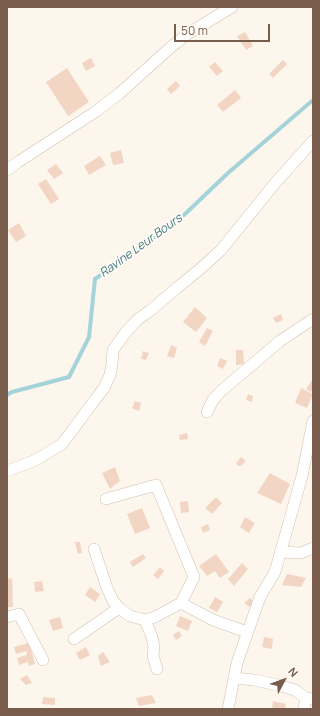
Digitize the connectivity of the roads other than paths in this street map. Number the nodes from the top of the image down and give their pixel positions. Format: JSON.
{"nodes":[{"id":1,"x":232,"y":7,"type":"edge"},
{"id":2,"x":313,"y":141,"type":"edge"},
{"id":3,"x":7,"y":170,"type":"edge"},
{"id":4,"x":313,"y":319,"type":"edge"},
{"id":5,"x":207,"y":412,"type":"dead end"},
{"id":6,"x":313,"y":421,"type":"edge"},
{"id":7,"x":7,"y":471,"type":"edge"},
{"id":8,"x":106,"y":498,"type":"dead end"},
{"id":9,"x":313,"y":548,"type":"edge"},
{"id":10,"x":94,"y":549,"type":"dead end"},
{"id":11,"x":281,"y":552,"type":"junction"},
{"id":12,"x":181,"y":603,"type":"junction"},
{"id":13,"x":119,"y":608,"type":"junction"},
{"id":14,"x":7,"y":617,"type":"edge"},
{"id":15,"x":145,"y":620,"type":"junction"},
{"id":16,"x":248,"y":632,"type":"junction"},
{"id":17,"x":74,"y":639,"type":"dead end"},
{"id":18,"x":43,"y":660,"type":"dead end"},
{"id":19,"x":157,"y":669,"type":"dead end"},
{"id":20,"x":234,"y":678,"type":"junction"},
{"id":21,"x":308,"y":702,"type":"edge"},
{"id":22,"x":228,"y":709,"type":"edge"}],
"edges":[{"from":1,"to":3,"type":"street"},
{"from":2,"to":7,"type":"street"},
{"from":4,"to":5,"type":"street"},
{"from":6,"to":11,"type":"street"},
{"from":8,"to":12,"type":"street"},
{"from":9,"to":11,"type":"street"},
{"from":10,"to":13,"type":"street"},
{"from":11,"to":16,"type":"street"},
{"from":12,"to":15,"type":"street"},
{"from":12,"to":16,"type":"street"},
{"from":13,"to":15,"type":"street"},
{"from":13,"to":17,"type":"street"},
{"from":14,"to":18,"type":"street"},
{"from":15,"to":19,"type":"street"},
{"from":16,"to":20,"type":"street"},
{"from":20,"to":21,"type":"street"},
{"from":20,"to":22,"type":"street"}]}
